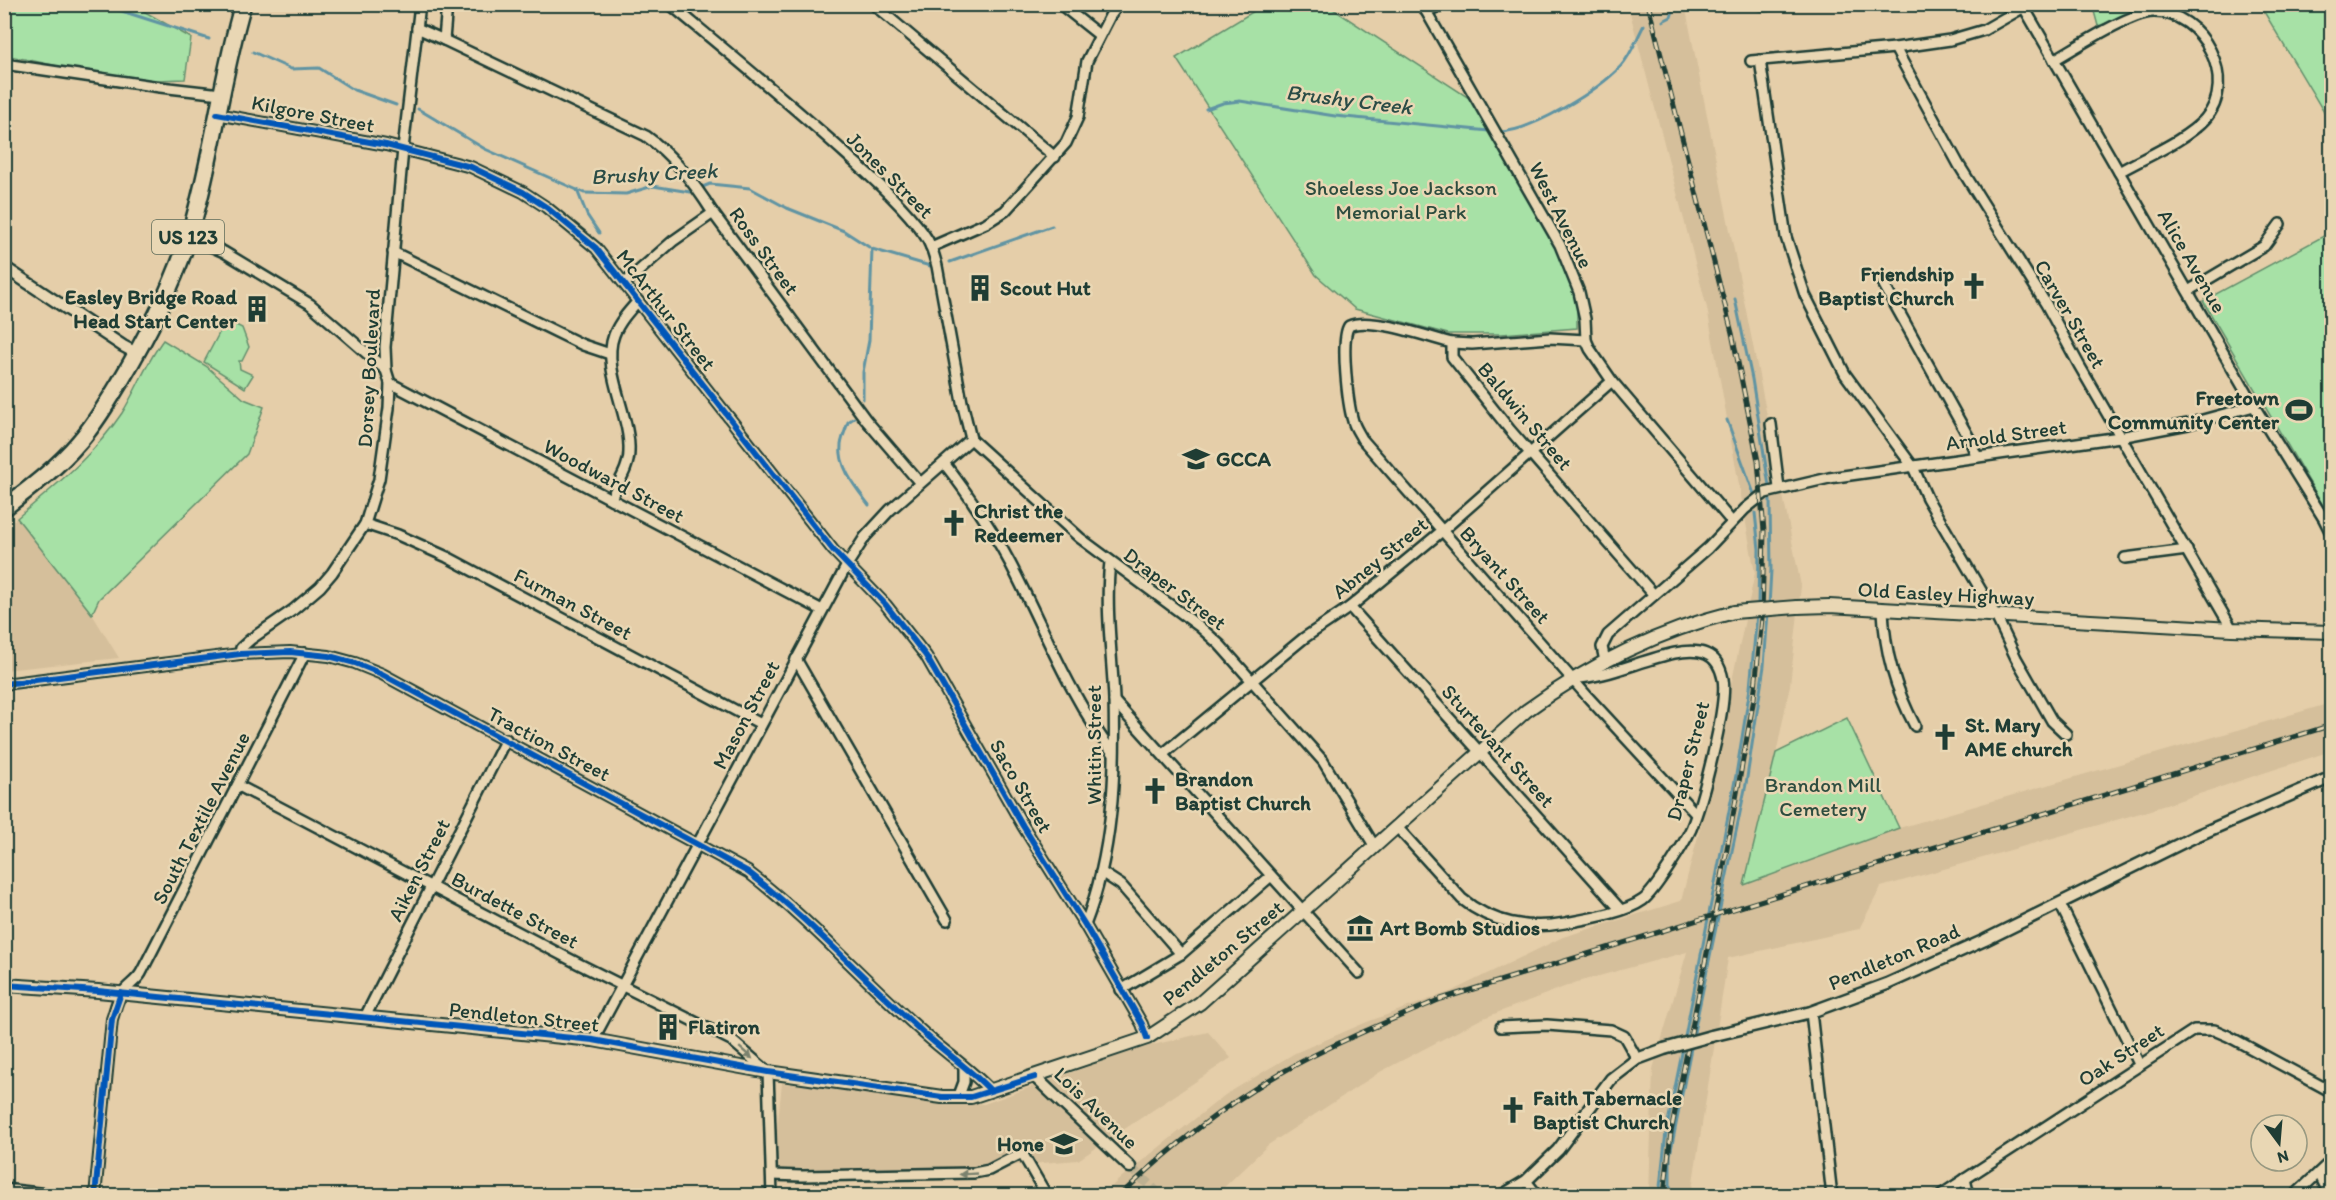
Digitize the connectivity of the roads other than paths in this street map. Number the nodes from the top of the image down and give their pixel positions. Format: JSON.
{"nodes":[{"id":1,"x":243,"y":4,"type":"edge"},
{"id":2,"x":420,"y":4,"type":"edge"},
{"id":3,"x":447,"y":4,"type":"edge"},
{"id":4,"x":670,"y":4,"type":"edge"},
{"id":5,"x":873,"y":4,"type":"edge"},
{"id":6,"x":1060,"y":4,"type":"edge"},
{"id":7,"x":1119,"y":4,"type":"edge"},
{"id":8,"x":1446,"y":4,"type":"edge"},
{"id":9,"x":2023,"y":6,"type":"edge"},
{"id":10,"x":1424,"y":8,"type":"edge"},
{"id":11,"x":417,"y":28,"type":"junction"},
{"id":12,"x":1100,"y":35,"type":"junction"},
{"id":13,"x":444,"y":40,"type":"junction"},
{"id":14,"x":1895,"y":48,"type":"junction"},
{"id":15,"x":2054,"y":60,"type":"junction"},
{"id":16,"x":4,"y":64,"type":"edge"},
{"id":17,"x":221,"y":94,"type":"junction"},
{"id":18,"x":217,"y":114,"type":"junction"},
{"id":19,"x":403,"y":149,"type":"junction"},
{"id":20,"x":1054,"y":157,"type":"junction"},
{"id":21,"x":2119,"y":172,"type":"junction"},
{"id":22,"x":713,"y":213,"type":"junction"},
{"id":23,"x":2280,"y":224,"type":"dead end"},
{"id":24,"x":188,"y":236,"type":"junction"},
{"id":25,"x":932,"y":247,"type":"junction"},
{"id":26,"x":393,"y":252,"type":"junction"},
{"id":27,"x":4,"y":267,"type":"edge"},
{"id":28,"x":625,"y":284,"type":"junction"},
{"id":29,"x":1884,"y":285,"type":"dead end"},
{"id":30,"x":2188,"y":291,"type":"junction"},
{"id":31,"x":638,"y":301,"type":"junction"},
{"id":32,"x":1586,"y":340,"type":"junction"},
{"id":33,"x":1452,"y":343,"type":"junction"},
{"id":34,"x":136,"y":353,"type":"junction"},
{"id":35,"x":610,"y":354,"type":"junction"},
{"id":36,"x":386,"y":370,"type":"junction"},
{"id":37,"x":1612,"y":381,"type":"junction"},
{"id":38,"x":390,"y":383,"type":"junction"},
{"id":39,"x":2254,"y":406,"type":"junction"},
{"id":40,"x":1771,"y":424,"type":"dead end"},
{"id":41,"x":2120,"y":437,"type":"junction"},
{"id":42,"x":971,"y":439,"type":"junction"},
{"id":43,"x":1531,"y":453,"type":"junction"},
{"id":44,"x":1977,"y":457,"type":"junction"},
{"id":45,"x":944,"y":463,"type":"junction"},
{"id":46,"x":1913,"y":467,"type":"junction"},
{"id":47,"x":920,"y":483,"type":"junction"},
{"id":48,"x":1779,"y":488,"type":"junction"},
{"id":49,"x":611,"y":499,"type":"junction"},
{"id":50,"x":4,"y":508,"type":"edge"},
{"id":51,"x":1732,"y":522,"type":"junction"},
{"id":52,"x":365,"y":524,"type":"junction"},
{"id":53,"x":1442,"y":531,"type":"junction"},
{"id":54,"x":2331,"y":535,"type":"edge"},
{"id":55,"x":2187,"y":550,"type":"junction"},
{"id":56,"x":2125,"y":558,"type":"dead end"},
{"id":57,"x":1110,"y":562,"type":"junction"},
{"id":58,"x":847,"y":565,"type":"junction"},
{"id":59,"x":1654,"y":595,"type":"junction"},
{"id":60,"x":1350,"y":607,"type":"junction"},
{"id":61,"x":822,"y":610,"type":"junction"},
{"id":62,"x":1883,"y":611,"type":"junction"},
{"id":63,"x":1996,"y":616,"type":"junction"},
{"id":64,"x":2232,"y":629,"type":"junction"},
{"id":65,"x":2331,"y":632,"type":"edge"},
{"id":66,"x":305,"y":653,"type":"junction"},
{"id":67,"x":240,"y":654,"type":"junction"},
{"id":68,"x":796,"y":659,"type":"junction"},
{"id":69,"x":1605,"y":661,"type":"junction"},
{"id":70,"x":1572,"y":678,"type":"junction"},
{"id":71,"x":1252,"y":683,"type":"junction"},
{"id":72,"x":4,"y":684,"type":"edge"},
{"id":73,"x":1114,"y":701,"type":"junction"},
{"id":74,"x":761,"y":724,"type":"junction"},
{"id":75,"x":1915,"y":726,"type":"dead end"},
{"id":76,"x":2067,"y":734,"type":"dead end"},
{"id":77,"x":506,"y":739,"type":"junction"},
{"id":78,"x":1113,"y":753,"type":"junction"},
{"id":79,"x":1480,"y":753,"type":"junction"},
{"id":80,"x":1163,"y":754,"type":"junction"},
{"id":81,"x":2331,"y":777,"type":"edge"},
{"id":82,"x":239,"y":786,"type":"junction"},
{"id":83,"x":1695,"y":813,"type":"junction"},
{"id":84,"x":1397,"y":827,"type":"junction"},
{"id":85,"x":698,"y":843,"type":"junction"},
{"id":86,"x":1375,"y":847,"type":"junction"},
{"id":87,"x":1101,"y":872,"type":"junction"},
{"id":88,"x":1271,"y":876,"type":"junction"},
{"id":89,"x":431,"y":886,"type":"junction"},
{"id":90,"x":2060,"y":904,"type":"junction"},
{"id":91,"x":1620,"y":909,"type":"junction"},
{"id":92,"x":1303,"y":912,"type":"junction"},
{"id":93,"x":947,"y":920,"type":"dead end"},
{"id":94,"x":1085,"y":925,"type":"junction"},
{"id":95,"x":1181,"y":954,"type":"junction"},
{"id":96,"x":1359,"y":973,"type":"dead end"},
{"id":97,"x":622,"y":984,"type":"junction"},
{"id":98,"x":4,"y":985,"type":"edge"},
{"id":99,"x":1121,"y":990,"type":"junction"},
{"id":100,"x":121,"y":993,"type":"junction"},
{"id":101,"x":1811,"y":1012,"type":"junction"},
{"id":102,"x":365,"y":1017,"type":"junction"},
{"id":103,"x":1501,"y":1027,"type":"dead end"},
{"id":104,"x":1146,"y":1038,"type":"junction"},
{"id":105,"x":593,"y":1040,"type":"junction"},
{"id":106,"x":1638,"y":1059,"type":"junction"},
{"id":107,"x":2139,"y":1064,"type":"junction"},
{"id":108,"x":964,"y":1068,"type":"junction"},
{"id":109,"x":768,"y":1072,"type":"junction"},
{"id":110,"x":1035,"y":1077,"type":"junction"},
{"id":111,"x":990,"y":1090,"type":"junction"},
{"id":112,"x":2331,"y":1092,"type":"edge"},
{"id":113,"x":957,"y":1098,"type":"junction"},
{"id":114,"x":2331,"y":1160,"type":"edge"},
{"id":115,"x":1130,"y":1167,"type":"tunnel mouth"},
{"id":116,"x":2319,"y":1173,"type":"junction"},
{"id":117,"x":772,"y":1175,"type":"junction"},
{"id":118,"x":1965,"y":1179,"type":"junction"},
{"id":119,"x":1526,"y":1181,"type":"junction"},
{"id":120,"x":4,"y":1189,"type":"edge"},
{"id":121,"x":65,"y":1196,"type":"edge"},
{"id":122,"x":95,"y":1196,"type":"edge"},
{"id":123,"x":772,"y":1196,"type":"edge"},
{"id":124,"x":1047,"y":1196,"type":"edge"},
{"id":125,"x":1501,"y":1196,"type":"edge"},
{"id":126,"x":1538,"y":1196,"type":"edge"},
{"id":127,"x":1832,"y":1196,"type":"edge"},
{"id":128,"x":1939,"y":1196,"type":"edge"},
{"id":129,"x":1969,"y":1196,"type":"edge"},
{"id":130,"x":2294,"y":1196,"type":"edge"},
{"id":131,"x":2330,"y":1196,"type":"edge"}],
"edges":[{"from":1,"to":17,"type":"highway","number":"US 123"},
{"from":2,"to":11,"type":"street","name":"Dorsey Boulevard"},
{"from":3,"to":13,"type":"street"},
{"from":4,"to":25,"type":"street","name":"Jones Street"},
{"from":5,"to":20,"type":"street"},
{"from":6,"to":12,"type":"street"},
{"from":7,"to":12,"type":"street"},
{"from":8,"to":10,"type":"street"},
{"from":9,"to":14,"type":"street"},
{"from":9,"to":15,"type":"street","name":"Alice Avenue"},
{"from":10,"to":32,"type":"street","name":"West Avenue"},
{"from":11,"to":13,"type":"street"},
{"from":11,"to":19,"type":"street","name":"Dorsey Boulevard"},
{"from":12,"to":20,"type":"street"},
{"from":13,"to":22,"type":"street","name":"Ross Street"},
{"from":14,"to":41,"type":"street","name":"Carver Street"},
{"from":14,"to":46,"type":"street"},
{"from":15,"to":21,"type":"street","name":"Alice Avenue"},
{"from":15,"to":21,"type":"street"},
{"from":16,"to":17,"type":"street"},
{"from":17,"to":18,"type":"highway","number":"US 123"},
{"from":18,"to":19,"type":"street","name":"Kilgore Street"},
{"from":18,"to":24,"type":"highway","number":"US 123"},
{"from":19,"to":26,"type":"street","name":"Dorsey Boulevard"},
{"from":19,"to":28,"type":"street","name":"McArthur Street"},
{"from":20,"to":25,"type":"street"},
{"from":21,"to":30,"type":"street","name":"Alice Avenue"},
{"from":22,"to":28,"type":"street"},
{"from":22,"to":47,"type":"street","name":"Ross Street"},
{"from":23,"to":30,"type":"street"},
{"from":24,"to":34,"type":"highway","number":"US 123"},
{"from":24,"to":36,"type":"street"},
{"from":25,"to":42,"type":"street","name":"Jones Street"},
{"from":26,"to":35,"type":"street"},
{"from":26,"to":36,"type":"street","name":"Dorsey Boulevard"},
{"from":27,"to":34,"type":"street"},
{"from":28,"to":31,"type":"street","name":"McArthur Street"},
{"from":29,"to":44,"type":"street"},
{"from":30,"to":39,"type":"street","name":"Alice Avenue"},
{"from":31,"to":35,"type":"street"},
{"from":31,"to":58,"type":"street","name":"McArthur Street"},
{"from":32,"to":33,"type":"street"},
{"from":32,"to":37,"type":"street","name":"West Avenue"},
{"from":33,"to":43,"type":"street","name":"Baldwin Street"},
{"from":33,"to":53,"type":"street","name":"Bryant Street"},
{"from":34,"to":50,"type":"highway","number":"US 123"},
{"from":35,"to":49,"type":"street"},
{"from":36,"to":38,"type":"street","name":"Dorsey Boulevard"},
{"from":37,"to":43,"type":"street","name":"Abney Street"},
{"from":37,"to":51,"type":"street","name":"West Avenue"},
{"from":38,"to":49,"type":"street","name":"Woodward Street"},
{"from":38,"to":52,"type":"street","name":"Dorsey Boulevard"},
{"from":39,"to":41,"type":"street","name":"Arnold Street"},
{"from":39,"to":54,"type":"street","name":"Alice Avenue"},
{"from":40,"to":48,"type":"street"},
{"from":41,"to":44,"type":"street","name":"Arnold Street"},
{"from":41,"to":55,"type":"street","name":"Carver Street"},
{"from":42,"to":45,"type":"street","name":"Mason Street"},
{"from":42,"to":57,"type":"street","name":"Draper Street"},
{"from":43,"to":53,"type":"street","name":"Abney Street"},
{"from":43,"to":59,"type":"street","name":"Baldwin Street"},
{"from":44,"to":46,"type":"street","name":"Arnold Street"},
{"from":45,"to":47,"type":"street","name":"Mason Street"},
{"from":45,"to":78,"type":"street"},
{"from":46,"to":48,"type":"street","name":"Arnold Street"},
{"from":46,"to":63,"type":"street"},
{"from":47,"to":58,"type":"street","name":"Mason Street"},
{"from":48,"to":51,"type":"street","name":"Arnold Street"},
{"from":49,"to":61,"type":"street","name":"Woodward Street"},
{"from":51,"to":59,"type":"street","name":"Arnold Street"},
{"from":52,"to":67,"type":"street","name":"Dorsey Boulevard"},
{"from":52,"to":74,"type":"street","name":"Furman Street"},
{"from":53,"to":60,"type":"street","name":"Abney Street"},
{"from":53,"to":70,"type":"street","name":"Bryant Street"},
{"from":55,"to":56,"type":"street"},
{"from":55,"to":64,"type":"street","name":"Carver Street"},
{"from":57,"to":71,"type":"street","name":"Draper Street"},
{"from":57,"to":73,"type":"street","name":"Whitin Street"},
{"from":58,"to":61,"type":"street","name":"Mason Street"},
{"from":58,"to":94,"type":"street","name":"Saco Street"},
{"from":59,"to":69,"type":"street","name":"Arnold Street"},
{"from":60,"to":71,"type":"street","name":"Abney Street"},
{"from":60,"to":79,"type":"street","name":"Sturtevant Street"},
{"from":61,"to":68,"type":"street","name":"Mason Street"},
{"from":62,"to":63,"type":"main road","name":"Old Easley Highway"},
{"from":62,"to":69,"type":"main road","name":"Old Easley Highway","bridge":true},
{"from":62,"to":75,"type":"street"},
{"from":63,"to":64,"type":"main road","name":"Old Easley Highway"},
{"from":63,"to":76,"type":"street"},
{"from":64,"to":65,"type":"main road","name":"Old Easley Highway"},
{"from":66,"to":67,"type":"street","name":"Traction Street"},
{"from":66,"to":77,"type":"street","name":"Traction Street"},
{"from":66,"to":82,"type":"street","name":"South Textile Avenue"},
{"from":67,"to":72,"type":"street","name":"Traction Street"},
{"from":68,"to":74,"type":"street","name":"Mason Street"},
{"from":68,"to":93,"type":"street"},
{"from":69,"to":70,"type":"main road","name":"Old Easley Highway"},
{"from":70,"to":79,"type":"main road","name":"Pendleton Street"},
{"from":70,"to":83,"type":"street","name":"Bryant Street"},
{"from":70,"to":83,"type":"street","name":"Draper Street"},
{"from":71,"to":80,"type":"street","name":"Abney Street"},
{"from":71,"to":86,"type":"street","name":"Draper Street"},
{"from":73,"to":78,"type":"street","name":"Whitin Street"},
{"from":73,"to":80,"type":"street"},
{"from":74,"to":85,"type":"street","name":"Mason Street"},
{"from":77,"to":85,"type":"street","name":"Traction Street"},
{"from":77,"to":89,"type":"street","name":"Aiken Street"},
{"from":78,"to":87,"type":"street","name":"Whitin Street"},
{"from":79,"to":84,"type":"main road","name":"Pendleton Street"},
{"from":79,"to":91,"type":"street","name":"Sturtevant Street"},
{"from":80,"to":88,"type":"street"},
{"from":81,"to":90,"type":"street","name":"Pendleton Road"},
{"from":82,"to":89,"type":"street","name":"Burdette Street"},
{"from":82,"to":100,"type":"street","name":"South Textile Avenue"},
{"from":83,"to":91,"type":"street","name":"Draper Street"},
{"from":84,"to":86,"type":"main road","name":"Pendleton Street"},
{"from":84,"to":91,"type":"street","name":"Draper Street"},
{"from":85,"to":97,"type":"street","name":"Mason Street"},
{"from":85,"to":108,"type":"street","name":"Traction Street"},
{"from":86,"to":92,"type":"main road","name":"Pendleton Street"},
{"from":87,"to":94,"type":"street","name":"Whitin Street"},
{"from":87,"to":95,"type":"street"},
{"from":88,"to":92,"type":"street"},
{"from":88,"to":95,"type":"street"},
{"from":89,"to":97,"type":"street","name":"Burdette Street"},
{"from":89,"to":102,"type":"street","name":"Aiken Street"},
{"from":90,"to":101,"type":"street","name":"Pendleton Road"},
{"from":90,"to":107,"type":"street"},
{"from":92,"to":96,"type":"street"},
{"from":92,"to":104,"type":"main road","name":"Pendleton Street"},
{"from":94,"to":99,"type":"street","name":"Saco Street"},
{"from":95,"to":99,"type":"street"},
{"from":97,"to":105,"type":"street","name":"Mason Street"},
{"from":97,"to":109,"type":"street","name":"Burdette Street","one_way":true},
{"from":98,"to":100,"type":"main road","name":"Pendleton Street"},
{"from":99,"to":104,"type":"street","name":"Saco Street"},
{"from":100,"to":102,"type":"main road","name":"Pendleton Street"},
{"from":100,"to":122,"type":"street"},
{"from":101,"to":106,"type":"street","name":"Pendleton Road","bridge":true},
{"from":101,"to":127,"type":"street"},
{"from":102,"to":105,"type":"main road","name":"Pendleton Street"},
{"from":103,"to":106,"type":"street"},
{"from":104,"to":110,"type":"main road","name":"Pendleton Street"},
{"from":105,"to":109,"type":"main road","name":"Pendleton Street"},
{"from":106,"to":119,"type":"street","name":"Pendleton Road"},
{"from":107,"to":112,"type":"street","name":"Oak Street"},
{"from":107,"to":118,"type":"street","name":"Oak Street"},
{"from":108,"to":111,"type":"street","name":"Traction Street"},
{"from":108,"to":113,"type":"street"},
{"from":109,"to":113,"type":"main road","name":"Pendleton Street"},
{"from":109,"to":117,"type":"street"},
{"from":110,"to":111,"type":"main road","name":"Pendleton Street"},
{"from":110,"to":115,"type":"street","name":"Lois Avenue"},
{"from":111,"to":113,"type":"main road","name":"Pendleton Street"},
{"from":114,"to":116,"type":"street"},
{"from":116,"to":130,"type":"street"},
{"from":116,"to":131,"type":"street"},
{"from":117,"to":123,"type":"street"},
{"from":124,"to":117,"type":"street","one_way":true},
{"from":118,"to":128,"type":"street","name":"Oak Street"},
{"from":118,"to":129,"type":"street"},
{"from":119,"to":125,"type":"street","name":"Pendleton Road"},
{"from":119,"to":126,"type":"street"},
{"from":120,"to":121,"type":"street"}]}
